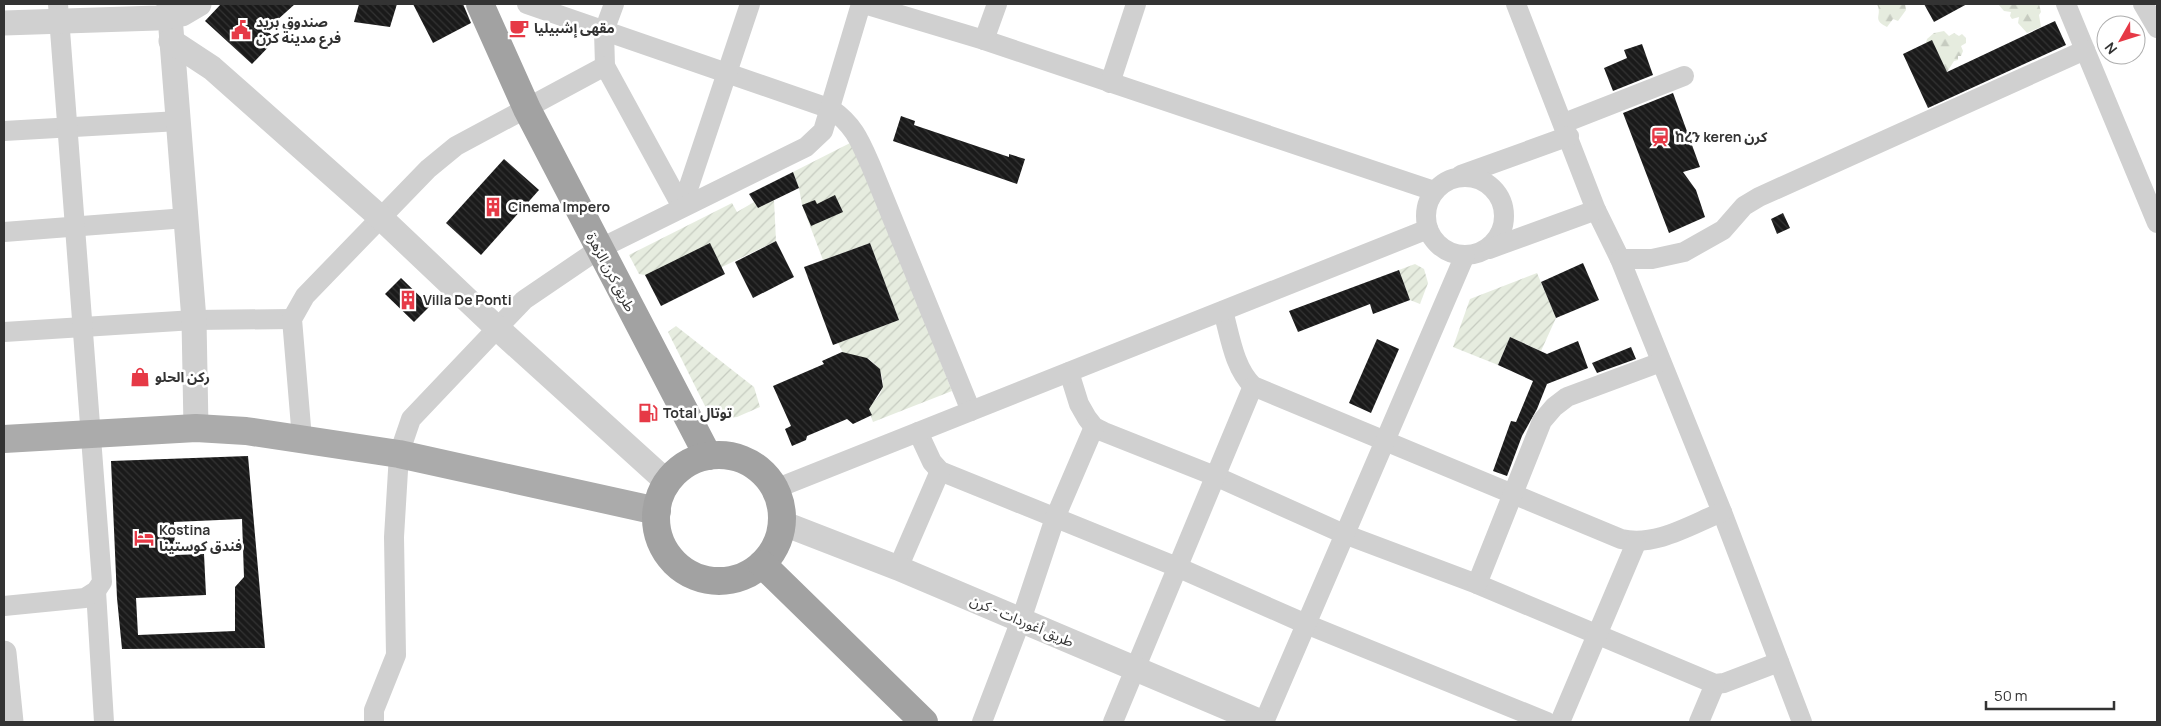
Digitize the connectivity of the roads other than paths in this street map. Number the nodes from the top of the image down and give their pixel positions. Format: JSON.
{"nodes":[{"id":1,"x":199,"y":4,"type":"edge"},
{"id":2,"x":480,"y":4,"type":"edge"},
{"id":3,"x":527,"y":4,"type":"edge"},
{"id":4,"x":614,"y":4,"type":"edge"},
{"id":5,"x":750,"y":4,"type":"edge"},
{"id":6,"x":860,"y":4,"type":"edge"},
{"id":7,"x":864,"y":4,"type":"edge"},
{"id":8,"x":997,"y":4,"type":"edge"},
{"id":9,"x":1136,"y":4,"type":"edge"},
{"id":10,"x":1516,"y":4,"type":"edge"},
{"id":11,"x":2066,"y":4,"type":"edge"},
{"id":12,"x":2143,"y":4,"type":"edge"},
{"id":13,"x":169,"y":10,"type":"edge"},
{"id":14,"x":59,"y":12,"type":"edge"},
{"id":15,"x":4,"y":23,"type":"edge"},
{"id":16,"x":2157,"y":28,"type":"edge"},
{"id":17,"x":604,"y":31,"type":"junction"},
{"id":18,"x":984,"y":40,"type":"junction"},
{"id":19,"x":171,"y":41,"type":"junction"},
{"id":20,"x":2085,"y":50,"type":"junction"},
{"id":21,"x":605,"y":66,"type":"junction"},
{"id":22,"x":727,"y":73,"type":"junction"},
{"id":23,"x":1684,"y":76,"type":"dead end"},
{"id":24,"x":1110,"y":83,"type":"junction"},
{"id":25,"x":527,"y":109,"type":"junction"},
{"id":26,"x":831,"y":109,"type":"junction"},
{"id":27,"x":179,"y":121,"type":"junction"},
{"id":28,"x":68,"y":129,"type":"junction"},
{"id":29,"x":1567,"y":129,"type":"junction"},
{"id":30,"x":4,"y":131,"type":"edge"},
{"id":31,"x":1454,"y":178,"type":"junction"},
{"id":32,"x":1434,"y":191,"type":"junction"},
{"id":33,"x":682,"y":207,"type":"junction"},
{"id":34,"x":1596,"y":210,"type":"junction"},
{"id":35,"x":2155,"y":213,"type":"edge"},
{"id":36,"x":186,"y":218,"type":"junction"},
{"id":37,"x":381,"y":218,"type":"junction"},
{"id":38,"x":75,"y":226,"type":"junction"},
{"id":39,"x":1428,"y":229,"type":"junction"},
{"id":40,"x":4,"y":232,"type":"edge"},
{"id":41,"x":599,"y":249,"type":"junction"},
{"id":42,"x":1484,"y":250,"type":"junction"},
{"id":43,"x":1465,"y":255,"type":"junction"},
{"id":44,"x":1620,"y":259,"type":"junction"},
{"id":45,"x":1223,"y":311,"type":"junction"},
{"id":46,"x":292,"y":319,"type":"junction"},
{"id":47,"x":194,"y":320,"type":"junction"},
{"id":48,"x":81,"y":326,"type":"junction"},
{"id":49,"x":497,"y":328,"type":"junction"},
{"id":50,"x":4,"y":332,"type":"edge"},
{"id":51,"x":1661,"y":362,"type":"junction"},
{"id":52,"x":1069,"y":372,"type":"junction"},
{"id":53,"x":1253,"y":386,"type":"junction"},
{"id":54,"x":971,"y":411,"type":"junction"},
{"id":55,"x":1094,"y":426,"type":"junction"},
{"id":56,"x":196,"y":428,"type":"junction"},
{"id":57,"x":918,"y":432,"type":"junction"},
{"id":58,"x":89,"y":433,"type":"junction"},
{"id":59,"x":4,"y":438,"type":"edge"},
{"id":60,"x":302,"y":439,"type":"junction"},
{"id":61,"x":1384,"y":441,"type":"junction"},
{"id":62,"x":399,"y":454,"type":"junction"},
{"id":63,"x":708,"y":456,"type":"junction"},
{"id":64,"x":940,"y":471,"type":"junction"},
{"id":65,"x":1215,"y":476,"type":"junction"},
{"id":66,"x":667,"y":482,"type":"junction"},
{"id":67,"x":775,"y":489,"type":"junction"},
{"id":68,"x":1513,"y":495,"type":"junction"},
{"id":69,"x":656,"y":510,"type":"junction"},
{"id":70,"x":1722,"y":512,"type":"junction"},
{"id":71,"x":1055,"y":518,"type":"junction"},
{"id":72,"x":782,"y":523,"type":"junction"},
{"id":73,"x":1344,"y":534,"type":"junction"},
{"id":74,"x":1636,"y":542,"type":"junction"},
{"id":75,"x":762,"y":564,"type":"junction"},
{"id":76,"x":1177,"y":567,"type":"junction"},
{"id":77,"x":898,"y":568,"type":"junction"},
{"id":78,"x":1477,"y":584,"type":"junction"},
{"id":79,"x":96,"y":591,"type":"junction"},
{"id":80,"x":4,"y":606,"type":"edge"},
{"id":81,"x":1021,"y":620,"type":"junction"},
{"id":82,"x":1306,"y":624,"type":"junction"},
{"id":83,"x":1598,"y":635,"type":"junction"},
{"id":84,"x":4,"y":653,"type":"edge"},
{"id":85,"x":1779,"y":662,"type":"junction"},
{"id":86,"x":1134,"y":668,"type":"junction"},
{"id":87,"x":1715,"y":684,"type":"junction"},
{"id":88,"x":11,"y":722,"type":"edge"},
{"id":89,"x":104,"y":722,"type":"edge"},
{"id":90,"x":374,"y":722,"type":"edge"},
{"id":91,"x":924,"y":722,"type":"edge"},
{"id":92,"x":982,"y":722,"type":"edge"},
{"id":93,"x":1113,"y":722,"type":"edge"},
{"id":94,"x":1262,"y":722,"type":"edge"},
{"id":95,"x":1547,"y":722,"type":"edge"},
{"id":96,"x":1560,"y":722,"type":"edge"},
{"id":97,"x":1699,"y":722,"type":"edge"},
{"id":98,"x":1802,"y":722,"type":"edge"}],
"edges":[{"from":1,"to":13,"type":"street"},
{"from":2,"to":25,"type":"highway","name":"طريق كرن الزهرة"},
{"from":3,"to":17,"type":"street"},
{"from":4,"to":17,"type":"street"},
{"from":5,"to":22,"type":"street"},
{"from":6,"to":26,"type":"street"},
{"from":7,"to":18,"type":"street"},
{"from":8,"to":18,"type":"street"},
{"from":9,"to":24,"type":"street"},
{"from":10,"to":29,"type":"street"},
{"from":11,"to":20,"type":"street"},
{"from":12,"to":16,"type":"street"},
{"from":13,"to":14,"type":"street"},
{"from":13,"to":19,"type":"street"},
{"from":14,"to":15,"type":"street"},
{"from":14,"to":28,"type":"street"},
{"from":17,"to":21,"type":"street"},
{"from":17,"to":22,"type":"street"},
{"from":18,"to":24,"type":"street"},
{"from":19,"to":27,"type":"street"},
{"from":19,"to":37,"type":"street"},
{"from":20,"to":35,"type":"street"},
{"from":20,"to":44,"type":"street"},
{"from":21,"to":25,"type":"street"},
{"from":21,"to":33,"type":"street"},
{"from":22,"to":26,"type":"street"},
{"from":22,"to":33,"type":"street"},
{"from":23,"to":29,"type":"street"},
{"from":24,"to":32,"type":"street"},
{"from":25,"to":37,"type":"street"},
{"from":25,"to":41,"type":"highway","name":"طريق كرن الزهرة"},
{"from":26,"to":33,"type":"street"},
{"from":26,"to":54,"type":"street"},
{"from":27,"to":28,"type":"street"},
{"from":27,"to":36,"type":"street"},
{"from":28,"to":30,"type":"street"},
{"from":28,"to":38,"type":"street"},
{"from":29,"to":31,"type":"street"},
{"from":29,"to":34,"type":"street"},
{"from":31,"to":32,"type":"street"},
{"from":31,"to":42,"type":"street"},
{"from":32,"to":39,"type":"street"},
{"from":33,"to":41,"type":"street"},
{"from":34,"to":42,"type":"street"},
{"from":34,"to":44,"type":"street"},
{"from":36,"to":38,"type":"street"},
{"from":36,"to":47,"type":"street"},
{"from":37,"to":46,"type":"street"},
{"from":37,"to":49,"type":"street"},
{"from":38,"to":40,"type":"street"},
{"from":38,"to":48,"type":"street"},
{"from":39,"to":43,"type":"street"},
{"from":39,"to":45,"type":"street"},
{"from":41,"to":49,"type":"street"},
{"from":41,"to":63,"type":"highway","name":"طريق كرن الزهرة"},
{"from":42,"to":43,"type":"street"},
{"from":43,"to":61,"type":"street"},
{"from":44,"to":51,"type":"street"},
{"from":45,"to":52,"type":"street"},
{"from":45,"to":53,"type":"street"},
{"from":46,"to":47,"type":"street"},
{"from":46,"to":60,"type":"street"},
{"from":47,"to":48,"type":"street"},
{"from":47,"to":56,"type":"street"},
{"from":48,"to":50,"type":"street"},
{"from":48,"to":58,"type":"street"},
{"from":49,"to":62,"type":"street"},
{"from":49,"to":66,"type":"street"},
{"from":51,"to":68,"type":"street"},
{"from":51,"to":70,"type":"street"},
{"from":52,"to":54,"type":"street"},
{"from":52,"to":55,"type":"street"},
{"from":53,"to":61,"type":"street"},
{"from":53,"to":65,"type":"street"},
{"from":54,"to":57,"type":"street"},
{"from":55,"to":65,"type":"street"},
{"from":55,"to":71,"type":"street"},
{"from":56,"to":58,"type":"main road"},
{"from":56,"to":60,"type":"main road"},
{"from":57,"to":64,"type":"street"},
{"from":57,"to":67,"type":"street"},
{"from":58,"to":59,"type":"main road"},
{"from":58,"to":79,"type":"street"},
{"from":60,"to":62,"type":"main road"},
{"from":61,"to":68,"type":"street"},
{"from":61,"to":73,"type":"street"},
{"from":62,"to":69,"type":"main road"},
{"from":62,"to":90,"type":"street"},
{"from":63,"to":66,"type":"highway"},
{"from":63,"to":67,"type":"highway"},
{"from":64,"to":71,"type":"street"},
{"from":64,"to":77,"type":"street"},
{"from":65,"to":73,"type":"street"},
{"from":65,"to":76,"type":"street"},
{"from":66,"to":69,"type":"highway"},
{"from":67,"to":72,"type":"highway"},
{"from":68,"to":74,"type":"street"},
{"from":68,"to":78,"type":"street"},
{"from":69,"to":75,"type":"highway"},
{"from":70,"to":74,"type":"street"},
{"from":70,"to":85,"type":"street"},
{"from":71,"to":76,"type":"street"},
{"from":71,"to":81,"type":"street"},
{"from":72,"to":75,"type":"highway"},
{"from":72,"to":77,"type":"street","name":"طريق أغوردات - كرن"},
{"from":73,"to":78,"type":"street"},
{"from":73,"to":82,"type":"street"},
{"from":74,"to":83,"type":"street"},
{"from":75,"to":91,"type":"highway"},
{"from":76,"to":82,"type":"street"},
{"from":76,"to":86,"type":"street"},
{"from":77,"to":81,"type":"street","name":"طريق أغوردات - كرن"},
{"from":78,"to":83,"type":"street"},
{"from":79,"to":80,"type":"street"},
{"from":79,"to":89,"type":"street"},
{"from":81,"to":86,"type":"street","name":"طريق أغوردات - كرن"},
{"from":81,"to":92,"type":"street"},
{"from":82,"to":94,"type":"street"},
{"from":82,"to":95,"type":"street"},
{"from":83,"to":87,"type":"street"},
{"from":83,"to":96,"type":"street"},
{"from":84,"to":88,"type":"street"},
{"from":85,"to":87,"type":"street"},
{"from":85,"to":98,"type":"street"},
{"from":86,"to":93,"type":"street"},
{"from":86,"to":94,"type":"street","name":"طريق أغوردات - كرن"},
{"from":87,"to":97,"type":"street"}]}
